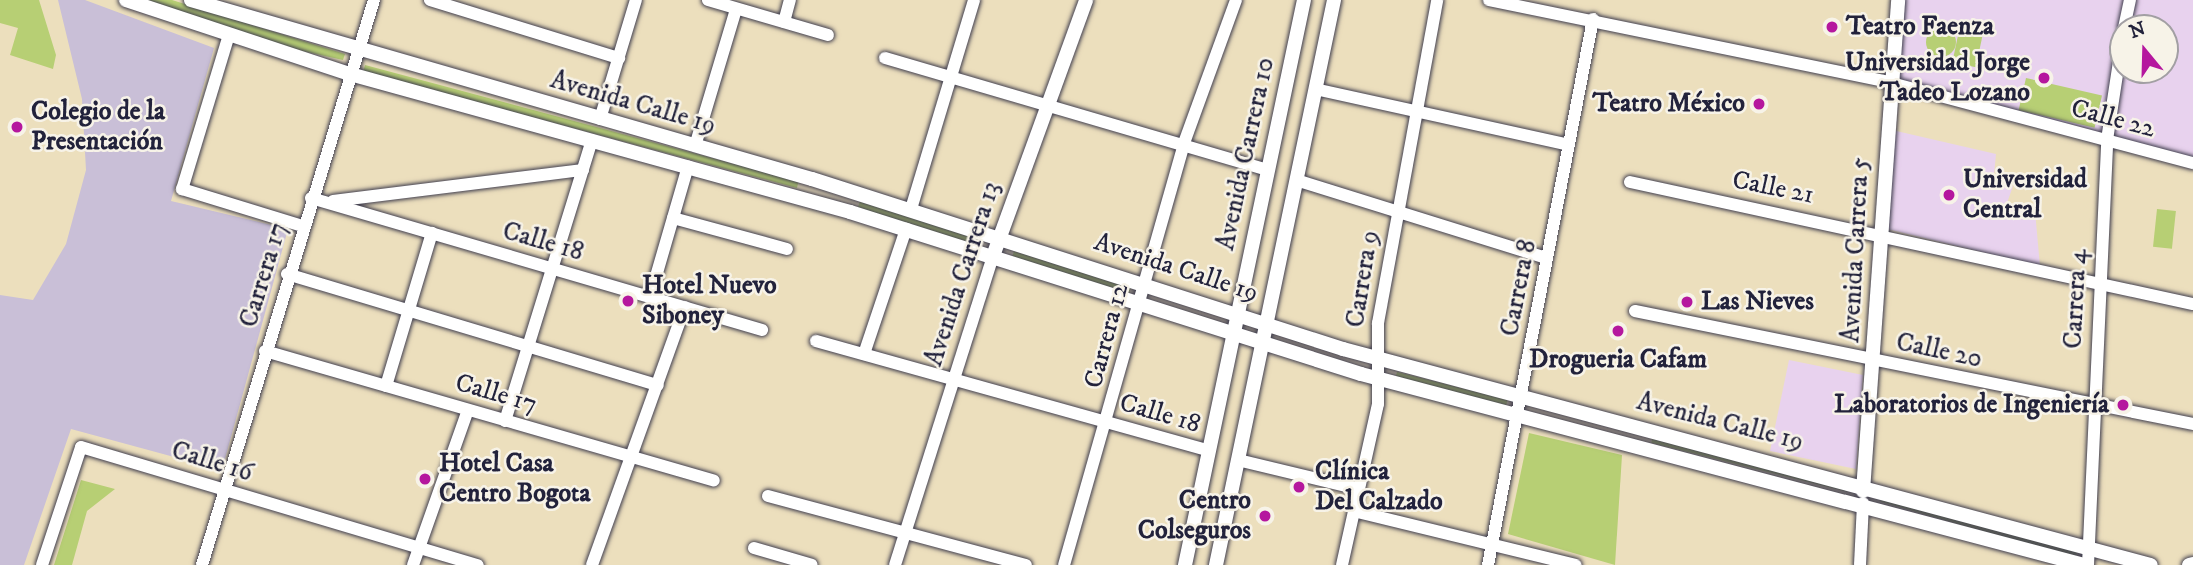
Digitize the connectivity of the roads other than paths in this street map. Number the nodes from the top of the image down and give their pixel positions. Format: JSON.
{"nodes":[{"id":1,"x":126,"y":0,"type":"edge"},
{"id":2,"x":191,"y":0,"type":"edge"},
{"id":3,"x":239,"y":0,"type":"edge"},
{"id":4,"x":374,"y":0,"type":"edge"},
{"id":5,"x":430,"y":0,"type":"edge"},
{"id":6,"x":636,"y":0,"type":"edge"},
{"id":7,"x":708,"y":0,"type":"edge"},
{"id":8,"x":790,"y":0,"type":"edge"},
{"id":9,"x":974,"y":0,"type":"edge"},
{"id":10,"x":1086,"y":0,"type":"edge"},
{"id":11,"x":1236,"y":0,"type":"edge"},
{"id":12,"x":1304,"y":0,"type":"edge"},
{"id":13,"x":1334,"y":0,"type":"edge"},
{"id":14,"x":1437,"y":0,"type":"edge"},
{"id":15,"x":1489,"y":0,"type":"edge"},
{"id":16,"x":1898,"y":0,"type":"edge"},
{"id":17,"x":736,"y":9,"type":"junction"},
{"id":18,"x":234,"y":16,"type":"junction"},
{"id":19,"x":1593,"y":19,"type":"junction"},
{"id":20,"x":784,"y":22,"type":"junction"},
{"id":21,"x":828,"y":35,"type":"dead end"},
{"id":22,"x":228,"y":38,"type":"junction"},
{"id":23,"x":358,"y":51,"type":"junction"},
{"id":24,"x":619,"y":58,"type":"junction"},
{"id":25,"x":885,"y":58,"type":"dead end"},
{"id":26,"x":350,"y":74,"type":"junction"},
{"id":27,"x":951,"y":77,"type":"junction"},
{"id":28,"x":1890,"y":82,"type":"junction"},
{"id":29,"x":2116,"y":84,"type":"edge"},
{"id":30,"x":1315,"y":89,"type":"junction"},
{"id":31,"x":1046,"y":104,"type":"junction"},
{"id":32,"x":1417,"y":111,"type":"junction"},
{"id":33,"x":600,"y":119,"type":"junction"},
{"id":34,"x":592,"y":140,"type":"junction"},
{"id":35,"x":2107,"y":140,"type":"junction"},
{"id":36,"x":1184,"y":143,"type":"junction"},
{"id":37,"x":1569,"y":145,"type":"junction"},
{"id":38,"x":695,"y":146,"type":"junction"},
{"id":39,"x":2193,"y":163,"type":"edge"},
{"id":40,"x":688,"y":166,"type":"junction"},
{"id":41,"x":583,"y":170,"type":"junction"},
{"id":42,"x":1268,"y":170,"type":"junction"},
{"id":43,"x":1296,"y":180,"type":"junction"},
{"id":44,"x":1630,"y":182,"type":"dead end"},
{"id":45,"x":311,"y":198,"type":"junction"},
{"id":46,"x":327,"y":202,"type":"junction"},
{"id":47,"x":911,"y":209,"type":"junction"},
{"id":48,"x":1397,"y":211,"type":"junction"},
{"id":49,"x":673,"y":218,"type":"junction"},
{"id":50,"x":302,"y":226,"type":"junction"},
{"id":51,"x":906,"y":229,"type":"junction"},
{"id":52,"x":432,"y":233,"type":"junction"},
{"id":53,"x":1882,"y":233,"type":"junction"},
{"id":54,"x":999,"y":237,"type":"junction"},
{"id":55,"x":786,"y":249,"type":"dead end"},
{"id":56,"x":993,"y":256,"type":"junction"},
{"id":57,"x":1548,"y":258,"type":"junction"},
{"id":58,"x":553,"y":268,"type":"junction"},
{"id":59,"x":287,"y":274,"type":"junction"},
{"id":60,"x":1145,"y":284,"type":"junction"},
{"id":61,"x":2100,"y":287,"type":"junction"},
{"id":62,"x":650,"y":297,"type":"junction"},
{"id":63,"x":1142,"y":304,"type":"junction"},
{"id":64,"x":2193,"y":304,"type":"edge"},
{"id":65,"x":685,"y":307,"type":"junction"},
{"id":66,"x":409,"y":310,"type":"junction"},
{"id":67,"x":1635,"y":312,"type":"dead end"},
{"id":68,"x":1238,"y":313,"type":"junction"},
{"id":69,"x":1267,"y":323,"type":"junction"},
{"id":70,"x":762,"y":330,"type":"dead end"},
{"id":71,"x":1234,"y":333,"type":"junction"},
{"id":72,"x":816,"y":341,"type":"dead end"},
{"id":73,"x":1263,"y":342,"type":"junction"},
{"id":74,"x":529,"y":346,"type":"junction"},
{"id":75,"x":265,"y":351,"type":"junction"},
{"id":76,"x":864,"y":354,"type":"junction"},
{"id":77,"x":1377,"y":358,"type":"junction"},
{"id":78,"x":1874,"y":360,"type":"junction"},
{"id":79,"x":1379,"y":378,"type":"junction"},
{"id":80,"x":955,"y":380,"type":"junction"},
{"id":81,"x":658,"y":385,"type":"junction"},
{"id":82,"x":386,"y":386,"type":"junction"},
{"id":83,"x":1521,"y":396,"type":"junction"},
{"id":84,"x":2094,"y":407,"type":"junction"},
{"id":85,"x":468,"y":410,"type":"junction"},
{"id":86,"x":1517,"y":415,"type":"junction"},
{"id":87,"x":505,"y":421,"type":"junction"},
{"id":88,"x":1107,"y":423,"type":"junction"},
{"id":89,"x":2193,"y":424,"type":"edge"},
{"id":90,"x":1209,"y":452,"type":"junction"},
{"id":91,"x":632,"y":458,"type":"junction"},
{"id":92,"x":1238,"y":460,"type":"junction"},
{"id":93,"x":714,"y":481,"type":"dead end"},
{"id":94,"x":1864,"y":485,"type":"junction"},
{"id":95,"x":226,"y":488,"type":"junction"},
{"id":96,"x":1359,"y":489,"type":"junction"},
{"id":97,"x":768,"y":496,"type":"dead end"},
{"id":98,"x":1863,"y":503,"type":"junction"},
{"id":99,"x":1354,"y":511,"type":"junction"},
{"id":100,"x":905,"y":534,"type":"junction"},
{"id":101,"x":1493,"y":542,"type":"junction"},
{"id":102,"x":418,"y":547,"type":"junction"},
{"id":103,"x":2088,"y":547,"type":"junction"},
{"id":104,"x":754,"y":548,"type":"dead end"},
{"id":105,"x":43,"y":565,"type":"edge"},
{"id":106,"x":202,"y":565,"type":"edge"},
{"id":107,"x":413,"y":565,"type":"edge"},
{"id":108,"x":478,"y":565,"type":"edge"},
{"id":109,"x":592,"y":565,"type":"edge"},
{"id":110,"x":812,"y":565,"type":"edge"},
{"id":111,"x":895,"y":565,"type":"edge"},
{"id":112,"x":1026,"y":565,"type":"edge"},
{"id":113,"x":1065,"y":565,"type":"edge"},
{"id":114,"x":1185,"y":565,"type":"edge"},
{"id":115,"x":1216,"y":565,"type":"edge"},
{"id":116,"x":1342,"y":565,"type":"edge"},
{"id":117,"x":1488,"y":565,"type":"edge"},
{"id":118,"x":1576,"y":565,"type":"edge"},
{"id":119,"x":1860,"y":565,"type":"edge"},
{"id":120,"x":2086,"y":565,"type":"edge"},
{"id":121,"x":2151,"y":565,"type":"edge"}],
"edges":[{"from":1,"to":22,"type":"main road","name":"Avenida Calle 19"},
{"from":2,"to":18,"type":"main road","name":"Avenida Calle 19"},
{"from":3,"to":18,"type":"street"},
{"from":4,"to":23,"type":"street","name":"Carrera 17"},
{"from":5,"to":24,"type":"street"},
{"from":6,"to":24,"type":"street"},
{"from":7,"to":17,"type":"street"},
{"from":8,"to":20,"type":"street"},
{"from":9,"to":27,"type":"street"},
{"from":10,"to":31,"type":"main road","name":"Avenida Carrera 13"},
{"from":11,"to":36,"type":"street","name":"Carrera 12"},
{"from":12,"to":42,"type":"main road","name":"Avenida Carrera 10"},
{"from":13,"to":30,"type":"main road","name":"Avenida Carrera 10"},
{"from":14,"to":32,"type":"street","name":"Carrera 9"},
{"from":15,"to":19,"type":"street","name":"Calle 22"},
{"from":16,"to":28,"type":"main road","name":"Avenida Carrera 5"},
{"from":17,"to":20,"type":"street"},
{"from":17,"to":38,"type":"street"},
{"from":18,"to":23,"type":"main road","name":"Avenida Calle 19"},
{"from":19,"to":28,"type":"street","name":"Calle 22"},
{"from":19,"to":37,"type":"street","name":"Carrera 8"},
{"from":20,"to":21,"type":"street"},
{"from":22,"to":26,"type":"main road","name":"Avenida Calle 19"},
{"from":22,"to":50,"type":"street"},
{"from":23,"to":26,"type":"street","name":"Carrera 17"},
{"from":23,"to":33,"type":"main road","name":"Avenida Calle 19"},
{"from":24,"to":33,"type":"street"},
{"from":25,"to":27,"type":"street"},
{"from":26,"to":34,"type":"main road","name":"Avenida Calle 19"},
{"from":26,"to":45,"type":"street","name":"Carrera 17"},
{"from":27,"to":31,"type":"street"},
{"from":27,"to":47,"type":"street"},
{"from":28,"to":35,"type":"street","name":"Calle 22"},
{"from":28,"to":53,"type":"main road","name":"Avenida Carrera 5"},
{"from":29,"to":35,"type":"street","name":"Carrera 4"},
{"from":30,"to":32,"type":"street"},
{"from":30,"to":43,"type":"main road","name":"Avenida Carrera 10"},
{"from":31,"to":36,"type":"street"},
{"from":31,"to":54,"type":"main road","name":"Avenida Carrera 13"},
{"from":32,"to":37,"type":"street"},
{"from":32,"to":48,"type":"street","name":"Carrera 9"},
{"from":33,"to":38,"type":"main road","name":"Avenida Calle 19"},
{"from":34,"to":40,"type":"main road","name":"Avenida Calle 19"},
{"from":34,"to":41,"type":"street"},
{"from":35,"to":39,"type":"street","name":"Calle 22"},
{"from":35,"to":61,"type":"street","name":"Carrera 4"},
{"from":36,"to":42,"type":"street"},
{"from":36,"to":60,"type":"street","name":"Carrera 12"},
{"from":37,"to":57,"type":"street","name":"Carrera 8"},
{"from":38,"to":47,"type":"main road","name":"Avenida Calle 19"},
{"from":40,"to":49,"type":"street"},
{"from":40,"to":51,"type":"main road","name":"Avenida Calle 19"},
{"from":41,"to":46,"type":"street"},
{"from":41,"to":58,"type":"street"},
{"from":42,"to":68,"type":"main road","name":"Avenida Carrera 10"},
{"from":43,"to":48,"type":"street"},
{"from":43,"to":69,"type":"main road","name":"Avenida Carrera 10"},
{"from":44,"to":53,"type":"street","name":"Calle 21"},
{"from":45,"to":46,"type":"street","name":"Calle 18"},
{"from":45,"to":50,"type":"street","name":"Carrera 17"},
{"from":46,"to":52,"type":"street","name":"Calle 18"},
{"from":47,"to":54,"type":"main road","name":"Avenida Calle 19"},
{"from":48,"to":57,"type":"street"},
{"from":48,"to":77,"type":"street","name":"Carrera 9"},
{"from":49,"to":55,"type":"street"},
{"from":49,"to":62,"type":"street"},
{"from":50,"to":59,"type":"street","name":"Carrera 17"},
{"from":51,"to":56,"type":"main road","name":"Avenida Calle 19"},
{"from":51,"to":76,"type":"street"},
{"from":52,"to":58,"type":"street","name":"Calle 18"},
{"from":52,"to":66,"type":"street"},
{"from":53,"to":61,"type":"street","name":"Calle 21"},
{"from":53,"to":78,"type":"main road","name":"Avenida Carrera 5"},
{"from":54,"to":56,"type":"main road","name":"Avenida Carrera 13"},
{"from":54,"to":60,"type":"main road","name":"Avenida Calle 19"},
{"from":56,"to":63,"type":"main road","name":"Avenida Calle 19"},
{"from":56,"to":80,"type":"street","name":"Avenida Carrera 13"},
{"from":57,"to":83,"type":"street","name":"Carrera 8"},
{"from":58,"to":62,"type":"street","name":"Calle 18"},
{"from":58,"to":74,"type":"street"},
{"from":59,"to":66,"type":"street"},
{"from":59,"to":75,"type":"street","name":"Carrera 17"},
{"from":60,"to":63,"type":"street","name":"Carrera 12"},
{"from":60,"to":68,"type":"main road","name":"Avenida Calle 19"},
{"from":61,"to":64,"type":"street","name":"Calle 21"},
{"from":61,"to":84,"type":"street","name":"Carrera 4"},
{"from":62,"to":65,"type":"street","name":"Calle 18"},
{"from":63,"to":71,"type":"main road","name":"Avenida Calle 19"},
{"from":63,"to":88,"type":"street","name":"Carrera 12"},
{"from":65,"to":70,"type":"street","name":"Calle 18"},
{"from":65,"to":81,"type":"street"},
{"from":66,"to":74,"type":"street"},
{"from":66,"to":82,"type":"street"},
{"from":67,"to":78,"type":"street","name":"Calle 20"},
{"from":68,"to":69,"type":"main road","name":"Avenida Calle 19"},
{"from":68,"to":71,"type":"main road","name":"Avenida Carrera 10"},
{"from":69,"to":73,"type":"main road","name":"Avenida Carrera 10"},
{"from":69,"to":77,"type":"main road","name":"Avenida Calle 19"},
{"from":71,"to":73,"type":"main road","name":"Avenida Calle 19"},
{"from":71,"to":90,"type":"main road","name":"Avenida Carrera 10"},
{"from":72,"to":76,"type":"street","name":"Calle 18"},
{"from":73,"to":79,"type":"main road","name":"Avenida Calle 19"},
{"from":73,"to":92,"type":"main road","name":"Avenida Carrera 10"},
{"from":74,"to":81,"type":"street"},
{"from":74,"to":87,"type":"street"},
{"from":75,"to":82,"type":"street","name":"Calle 17"},
{"from":75,"to":95,"type":"street","name":"Carrera 17"},
{"from":76,"to":80,"type":"street","name":"Calle 18"},
{"from":77,"to":79,"type":"street","name":"Carrera 9"},
{"from":77,"to":83,"type":"main road","name":"Avenida Calle 19"},
{"from":78,"to":84,"type":"street","name":"Calle 20"},
{"from":78,"to":94,"type":"main road","name":"Avenida Carrera 5"},
{"from":79,"to":86,"type":"main road","name":"Avenida Calle 19"},
{"from":79,"to":96,"type":"street","name":"Carrera 9"},
{"from":80,"to":88,"type":"street","name":"Calle 18"},
{"from":80,"to":100,"type":"street","name":"Avenida Carrera 13"},
{"from":81,"to":91,"type":"street"},
{"from":82,"to":85,"type":"street","name":"Calle 17"},
{"from":83,"to":86,"type":"street","name":"Carrera 8"},
{"from":83,"to":94,"type":"main road","name":"Avenida Calle 19"},
{"from":84,"to":89,"type":"street","name":"Calle 20"},
{"from":84,"to":103,"type":"street","name":"Carrera 4"},
{"from":85,"to":87,"type":"street","name":"Calle 17"},
{"from":85,"to":102,"type":"street"},
{"from":86,"to":98,"type":"main road","name":"Avenida Calle 19"},
{"from":86,"to":101,"type":"street","name":"Carrera 8"},
{"from":87,"to":91,"type":"street","name":"Calle 17"},
{"from":88,"to":90,"type":"street","name":"Calle 18"},
{"from":88,"to":113,"type":"street","name":"Carrera 12"},
{"from":90,"to":114,"type":"main road","name":"Avenida Carrera 10"},
{"from":91,"to":93,"type":"street","name":"Calle 17"},
{"from":91,"to":109,"type":"street"},
{"from":92,"to":96,"type":"street"},
{"from":92,"to":115,"type":"main road","name":"Avenida Carrera 10"},
{"from":94,"to":98,"type":"main road","name":"Avenida Carrera 5"},
{"from":94,"to":103,"type":"main road","name":"Avenida Calle 19"},
{"from":95,"to":102,"type":"street","name":"Calle 16"},
{"from":95,"to":105,"type":"street","name":"Calle 16"},
{"from":95,"to":106,"type":"street","name":"Carrera 17"},
{"from":96,"to":99,"type":"street","name":"Carrera 9"},
{"from":97,"to":100,"type":"street"},
{"from":98,"to":119,"type":"street"},
{"from":98,"to":120,"type":"main road","name":"Avenida Calle 19"},
{"from":99,"to":101,"type":"street"},
{"from":99,"to":116,"type":"street","name":"Carrera 9"},
{"from":100,"to":111,"type":"street","name":"Avenida Carrera 13"},
{"from":100,"to":112,"type":"street"},
{"from":101,"to":117,"type":"street","name":"Carrera 8"},
{"from":101,"to":118,"type":"street"},
{"from":102,"to":107,"type":"street"},
{"from":102,"to":108,"type":"street","name":"Calle 16"},
{"from":103,"to":120,"type":"street","name":"Carrera 4"},
{"from":103,"to":121,"type":"main road","name":"Avenida Calle 19"},
{"from":104,"to":110,"type":"street"}]}
